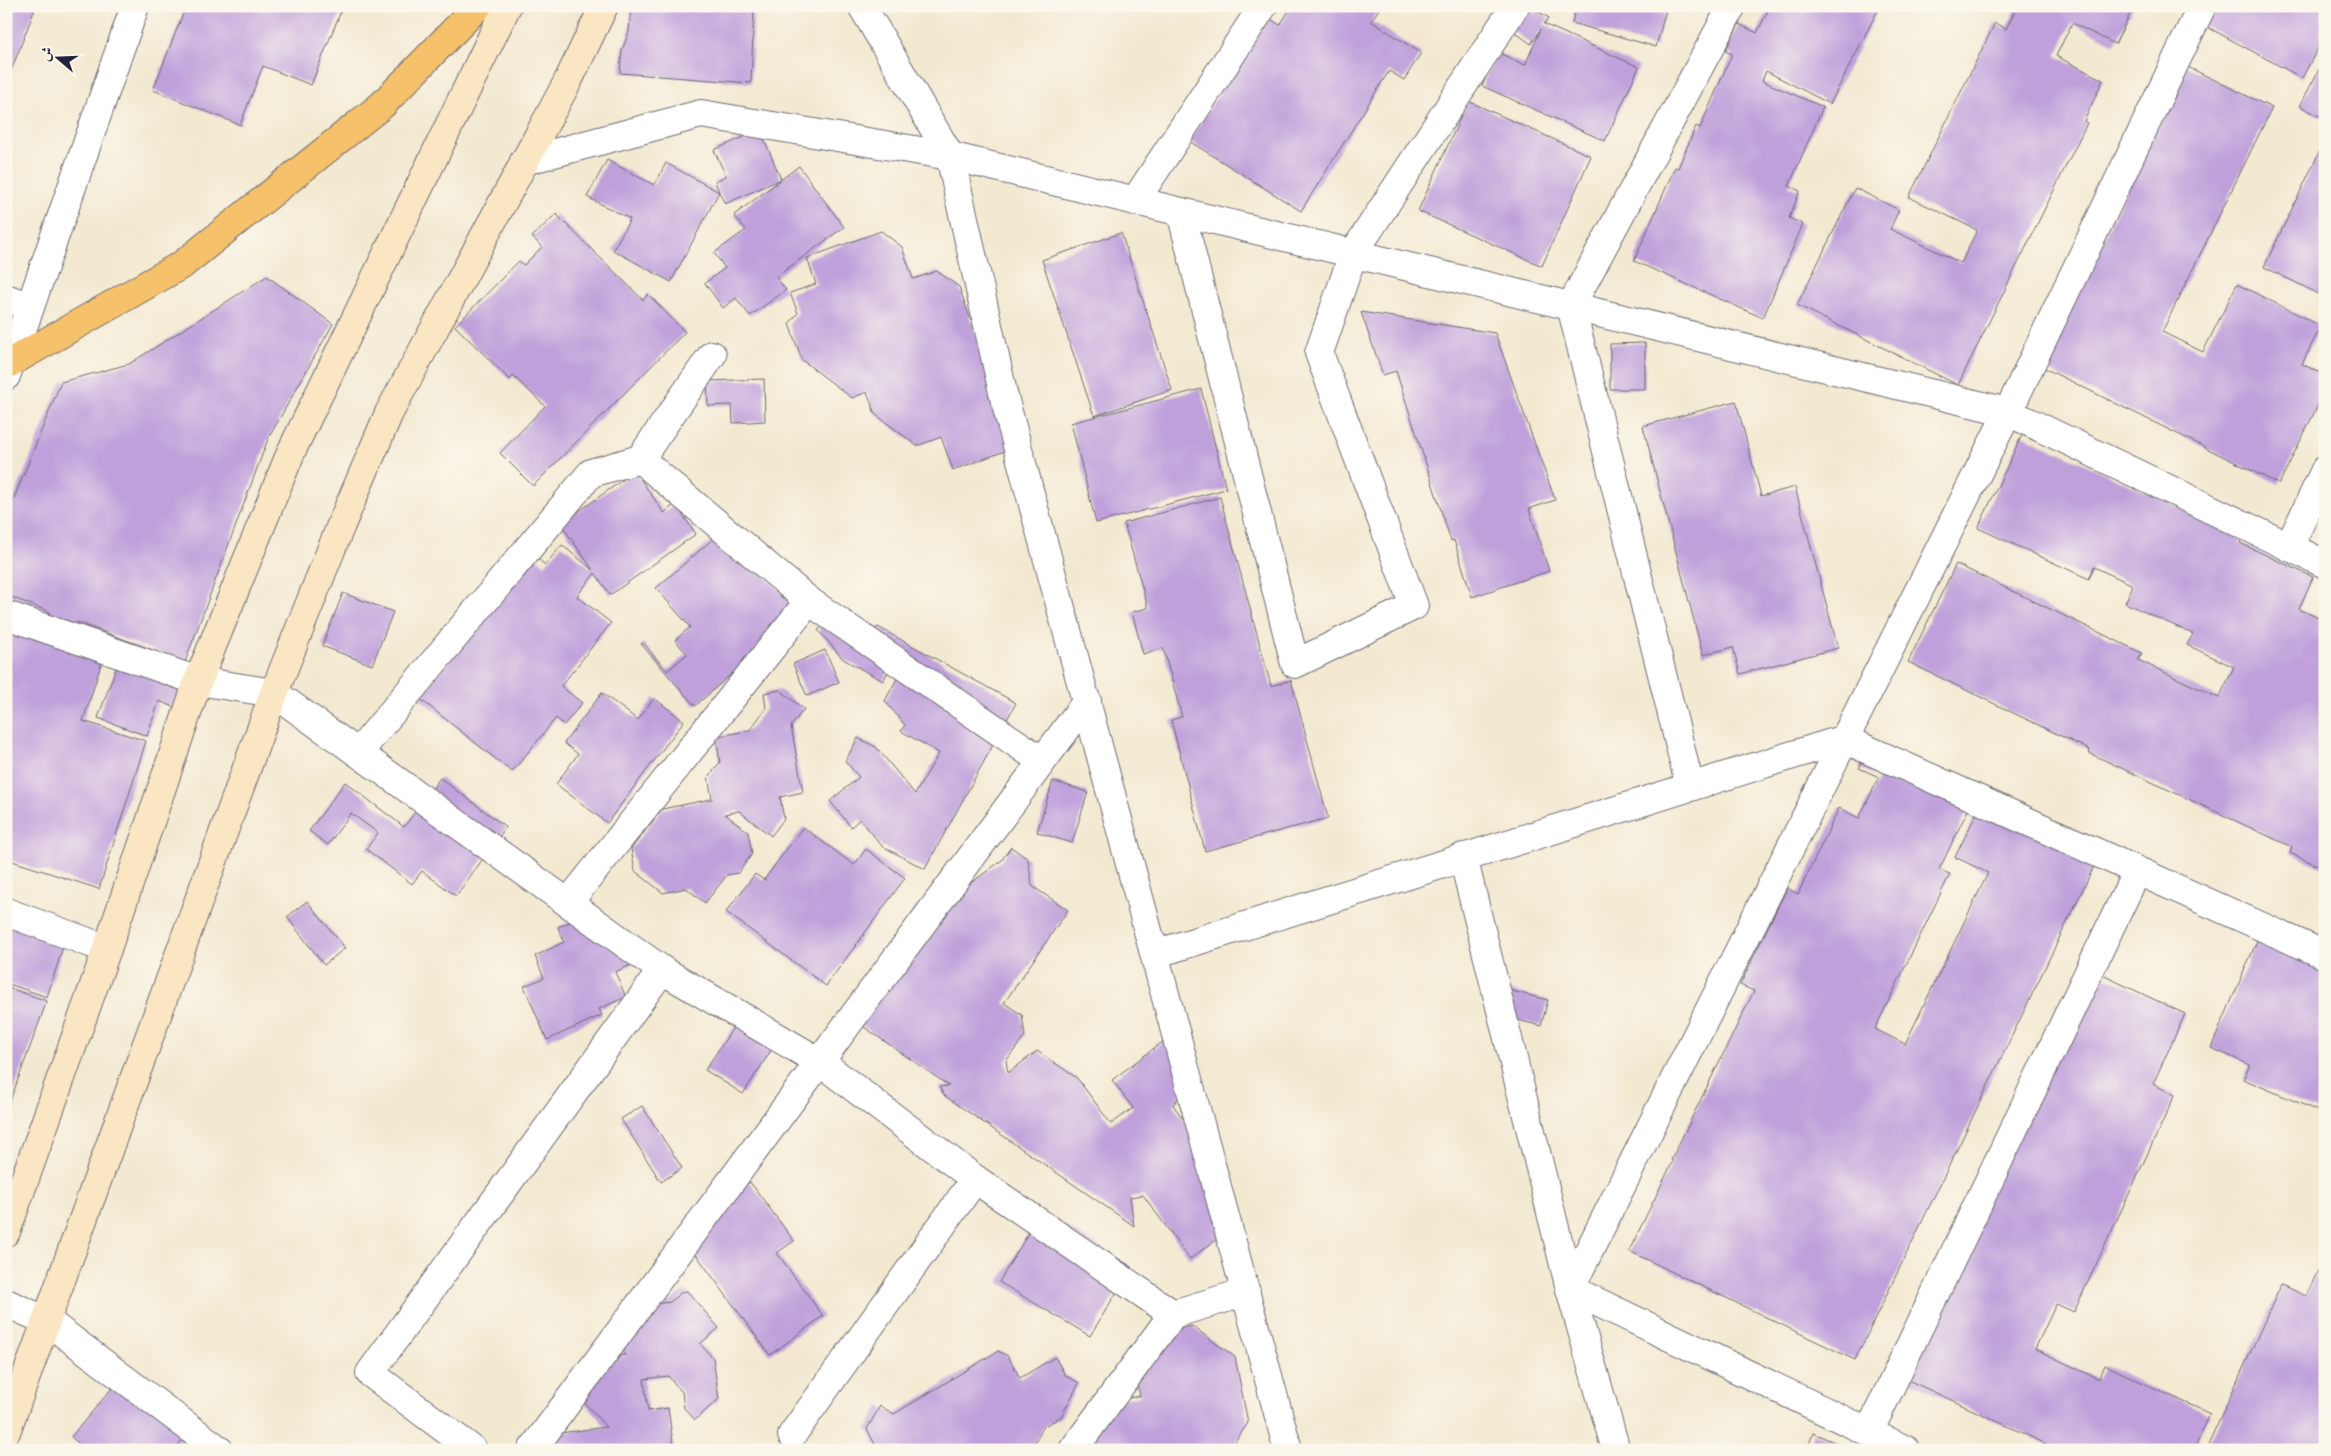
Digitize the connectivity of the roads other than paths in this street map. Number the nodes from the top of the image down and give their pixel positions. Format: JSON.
{"nodes":[{"id":1,"x":135,"y":6,"type":"edge"},
{"id":2,"x":478,"y":6,"type":"edge"},
{"id":3,"x":507,"y":6,"type":"edge"},
{"id":4,"x":604,"y":6,"type":"edge"},
{"id":5,"x":862,"y":6,"type":"edge"},
{"id":6,"x":1264,"y":6,"type":"edge"},
{"id":7,"x":1515,"y":6,"type":"edge"},
{"id":8,"x":1732,"y":6,"type":"edge"},
{"id":9,"x":2202,"y":6,"type":"edge"},
{"id":10,"x":950,"y":156,"type":"junction"},
{"id":11,"x":524,"y":161,"type":"junction"},
{"id":12,"x":1135,"y":201,"type":"junction"},
{"id":13,"x":1181,"y":212,"type":"junction"},
{"id":14,"x":1353,"y":254,"type":"junction"},
{"id":15,"x":18,"y":302,"type":"edge"},
{"id":16,"x":1571,"y":306,"type":"junction"},
{"id":17,"x":712,"y":355,"type":"dead end"},
{"id":18,"x":8,"y":368,"type":"edge"},
{"id":19,"x":2008,"y":412,"type":"junction"},
{"id":20,"x":640,"y":459,"type":"junction"},
{"id":21,"x":2325,"y":470,"type":"edge"},
{"id":22,"x":2289,"y":547,"type":"junction"},
{"id":23,"x":2325,"y":564,"type":"edge"},
{"id":24,"x":809,"y":601,"type":"junction"},
{"id":25,"x":6,"y":615,"type":"edge"},
{"id":26,"x":198,"y":681,"type":"junction"},
{"id":27,"x":274,"y":692,"type":"junction"},
{"id":28,"x":1087,"y":701,"type":"junction"},
{"id":29,"x":1844,"y":739,"type":"junction"},
{"id":30,"x":358,"y":753,"type":"junction"},
{"id":31,"x":1042,"y":761,"type":"junction"},
{"id":32,"x":1690,"y":787,"type":"junction"},
{"id":33,"x":1464,"y":857,"type":"junction"},
{"id":34,"x":2137,"y":871,"type":"junction"},
{"id":35,"x":568,"y":903,"type":"junction"},
{"id":36,"x":6,"y":912,"type":"edge"},
{"id":37,"x":107,"y":949,"type":"junction"},
{"id":38,"x":1155,"y":954,"type":"junction"},
{"id":39,"x":2325,"y":955,"type":"edge"},
{"id":40,"x":662,"y":970,"type":"junction"},
{"id":41,"x":820,"y":1062,"type":"junction"},
{"id":42,"x":975,"y":1179,"type":"junction"},
{"id":43,"x":6,"y":1232,"type":"edge"},
{"id":44,"x":1570,"y":1289,"type":"junction"},
{"id":45,"x":1246,"y":1292,"type":"junction"},
{"id":46,"x":6,"y":1303,"type":"edge"},
{"id":47,"x":1174,"y":1314,"type":"junction"},
{"id":48,"x":47,"y":1321,"type":"junction"},
{"id":49,"x":6,"y":1432,"type":"edge"},
{"id":50,"x":1868,"y":1432,"type":"junction"},
{"id":51,"x":792,"y":1435,"type":"dead end"},
{"id":52,"x":1282,"y":1445,"type":"edge"},
{"id":53,"x":219,"y":1450,"type":"edge"},
{"id":54,"x":473,"y":1450,"type":"edge"},
{"id":55,"x":532,"y":1450,"type":"edge"},
{"id":56,"x":1073,"y":1450,"type":"edge"},
{"id":57,"x":1616,"y":1450,"type":"edge"},
{"id":58,"x":1906,"y":1450,"type":"edge"}],
"edges":[{"from":1,"to":15,"type":"street"},
{"from":2,"to":18,"type":"main road"},
{"from":3,"to":26,"type":"street"},
{"from":4,"to":11,"type":"street"},
{"from":5,"to":10,"type":"street"},
{"from":6,"to":12,"type":"street"},
{"from":7,"to":14,"type":"street"},
{"from":8,"to":16,"type":"street"},
{"from":9,"to":19,"type":"street"},
{"from":10,"to":11,"type":"street"},
{"from":10,"to":12,"type":"street"},
{"from":10,"to":28,"type":"street"},
{"from":11,"to":27,"type":"street"},
{"from":12,"to":13,"type":"street"},
{"from":13,"to":14,"type":"street"},
{"from":13,"to":14,"type":"street"},
{"from":14,"to":16,"type":"street"},
{"from":15,"to":18,"type":"street"},
{"from":16,"to":19,"type":"street"},
{"from":16,"to":32,"type":"street"},
{"from":17,"to":20,"type":"street"},
{"from":19,"to":22,"type":"street"},
{"from":19,"to":29,"type":"street"},
{"from":20,"to":24,"type":"street"},
{"from":20,"to":30,"type":"street"},
{"from":21,"to":22,"type":"street"},
{"from":22,"to":23,"type":"street"},
{"from":24,"to":31,"type":"street"},
{"from":24,"to":35,"type":"street"},
{"from":25,"to":26,"type":"street"},
{"from":26,"to":27,"type":"street"},
{"from":26,"to":37,"type":"street"},
{"from":27,"to":30,"type":"street"},
{"from":27,"to":48,"type":"street"},
{"from":28,"to":31,"type":"street"},
{"from":28,"to":38,"type":"street"},
{"from":29,"to":32,"type":"street"},
{"from":29,"to":34,"type":"street"},
{"from":29,"to":44,"type":"street"},
{"from":30,"to":35,"type":"street"},
{"from":31,"to":41,"type":"street"},
{"from":32,"to":33,"type":"street"},
{"from":33,"to":38,"type":"street"},
{"from":33,"to":44,"type":"street"},
{"from":34,"to":39,"type":"street"},
{"from":34,"to":50,"type":"street"},
{"from":35,"to":40,"type":"street"},
{"from":36,"to":37,"type":"street"},
{"from":37,"to":43,"type":"street"},
{"from":38,"to":45,"type":"street"},
{"from":40,"to":41,"type":"street"},
{"from":40,"to":54,"type":"street"},
{"from":41,"to":42,"type":"street"},
{"from":41,"to":55,"type":"street"},
{"from":42,"to":47,"type":"street"},
{"from":42,"to":51,"type":"street"},
{"from":44,"to":50,"type":"street"},
{"from":44,"to":57,"type":"street"},
{"from":45,"to":47,"type":"street"},
{"from":45,"to":52,"type":"street"},
{"from":46,"to":48,"type":"street"},
{"from":47,"to":56,"type":"street"},
{"from":48,"to":49,"type":"street"},
{"from":48,"to":53,"type":"street"},
{"from":50,"to":58,"type":"street"}]}
